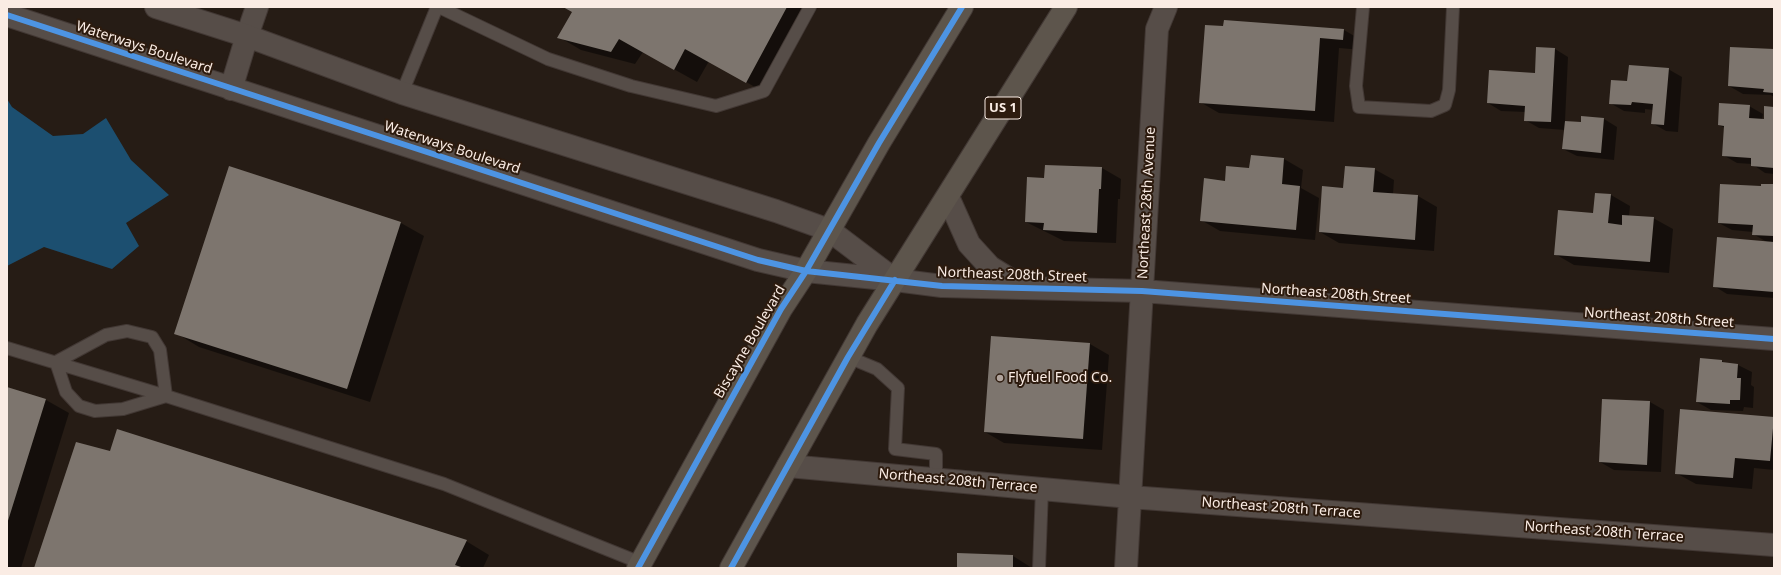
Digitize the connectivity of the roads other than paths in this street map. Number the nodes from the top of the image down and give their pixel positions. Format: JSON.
{"nodes":[{"id":1,"x":156,"y":7,"type":"edge"},
{"id":2,"x":257,"y":7,"type":"edge"},
{"id":3,"x":438,"y":7,"type":"edge"},
{"id":4,"x":810,"y":7,"type":"edge"},
{"id":5,"x":962,"y":7,"type":"edge"},
{"id":6,"x":1166,"y":7,"type":"edge"},
{"id":7,"x":1363,"y":7,"type":"edge"},
{"id":8,"x":1453,"y":7,"type":"edge"},
{"id":9,"x":1067,"y":11,"type":"edge"},
{"id":10,"x":7,"y":15,"type":"edge"},
{"id":11,"x":247,"y":36,"type":"junction"},
{"id":12,"x":231,"y":89,"type":"junction"},
{"id":13,"x":402,"y":93,"type":"junction"},
{"id":14,"x":948,"y":197,"type":"junction"},
{"id":15,"x":829,"y":230,"type":"junction"},
{"id":16,"x":806,"y":272,"type":"junction"},
{"id":17,"x":895,"y":280,"type":"junction"},
{"id":18,"x":1025,"y":288,"type":"junction"},
{"id":19,"x":1142,"y":291,"type":"junction"},
{"id":20,"x":1774,"y":339,"type":"edge"},
{"id":21,"x":7,"y":348,"type":"edge"},
{"id":22,"x":848,"y":357,"type":"junction"},
{"id":23,"x":56,"y":362,"type":"junction"},
{"id":24,"x":166,"y":396,"type":"junction"},
{"id":25,"x":788,"y":466,"type":"junction"},
{"id":26,"x":936,"y":480,"type":"junction"},
{"id":27,"x":1042,"y":489,"type":"junction"},
{"id":28,"x":1130,"y":497,"type":"junction"},
{"id":29,"x":1774,"y":545,"type":"edge"},
{"id":30,"x":639,"y":566,"type":"edge"},
{"id":31,"x":731,"y":568,"type":"edge"},
{"id":32,"x":1039,"y":568,"type":"edge"},
{"id":33,"x":1126,"y":568,"type":"edge"}],
"edges":[{"from":1,"to":11,"type":"street"},
{"from":2,"to":11,"type":"street"},
{"from":3,"to":4,"type":"lane"},
{"from":3,"to":13,"type":"lane"},
{"from":5,"to":15,"type":"main road","name":"Biscayne Boulevard"},
{"from":6,"to":19,"type":"street","name":"Northeast 28th Avenue"},
{"from":7,"to":8,"type":"lane"},
{"from":9,"to":14,"type":"main road","number":"US 1"},
{"from":10,"to":12,"type":"street","name":"Waterways Boulevard"},
{"from":11,"to":12,"type":"street"},
{"from":11,"to":13,"type":"street"},
{"from":12,"to":16,"type":"street","name":"Waterways Boulevard"},
{"from":13,"to":15,"type":"street"},
{"from":14,"to":17,"type":"main road","number":"US 1"},
{"from":14,"to":18,"type":"street","name":"Northeast 208th Street"},
{"from":15,"to":16,"type":"main road","name":"Biscayne Boulevard"},
{"from":15,"to":17,"type":"street"},
{"from":16,"to":17,"type":"street","name":"Waterways Boulevard"},
{"from":16,"to":30,"type":"main road","name":"Biscayne Boulevard"},
{"from":17,"to":18,"type":"street","name":"Northeast 208th Street"},
{"from":17,"to":22,"type":"main road","number":"US 1"},
{"from":18,"to":19,"type":"street","name":"Northeast 208th Street"},
{"from":19,"to":20,"type":"street","name":"Northeast 208th Street"},
{"from":19,"to":28,"type":"street","name":"Northeast 28th Avenue"},
{"from":21,"to":23,"type":"lane"},
{"from":22,"to":25,"type":"main road","number":"US 1"},
{"from":22,"to":26,"type":"lane"},
{"from":23,"to":24,"type":"lane"},
{"from":23,"to":24,"type":"lane"},
{"from":23,"to":24,"type":"lane"},
{"from":24,"to":30,"type":"lane"},
{"from":25,"to":26,"type":"street","name":"Northeast 208th Terrace"},
{"from":25,"to":31,"type":"main road","number":"US 1"},
{"from":26,"to":27,"type":"street","name":"Northeast 208th Terrace"},
{"from":27,"to":28,"type":"street","name":"Northeast 208th Terrace"},
{"from":27,"to":32,"type":"lane"},
{"from":28,"to":29,"type":"street","name":"Northeast 208th Terrace"},
{"from":28,"to":33,"type":"street","name":"Northeast 28th Avenue"}]}
